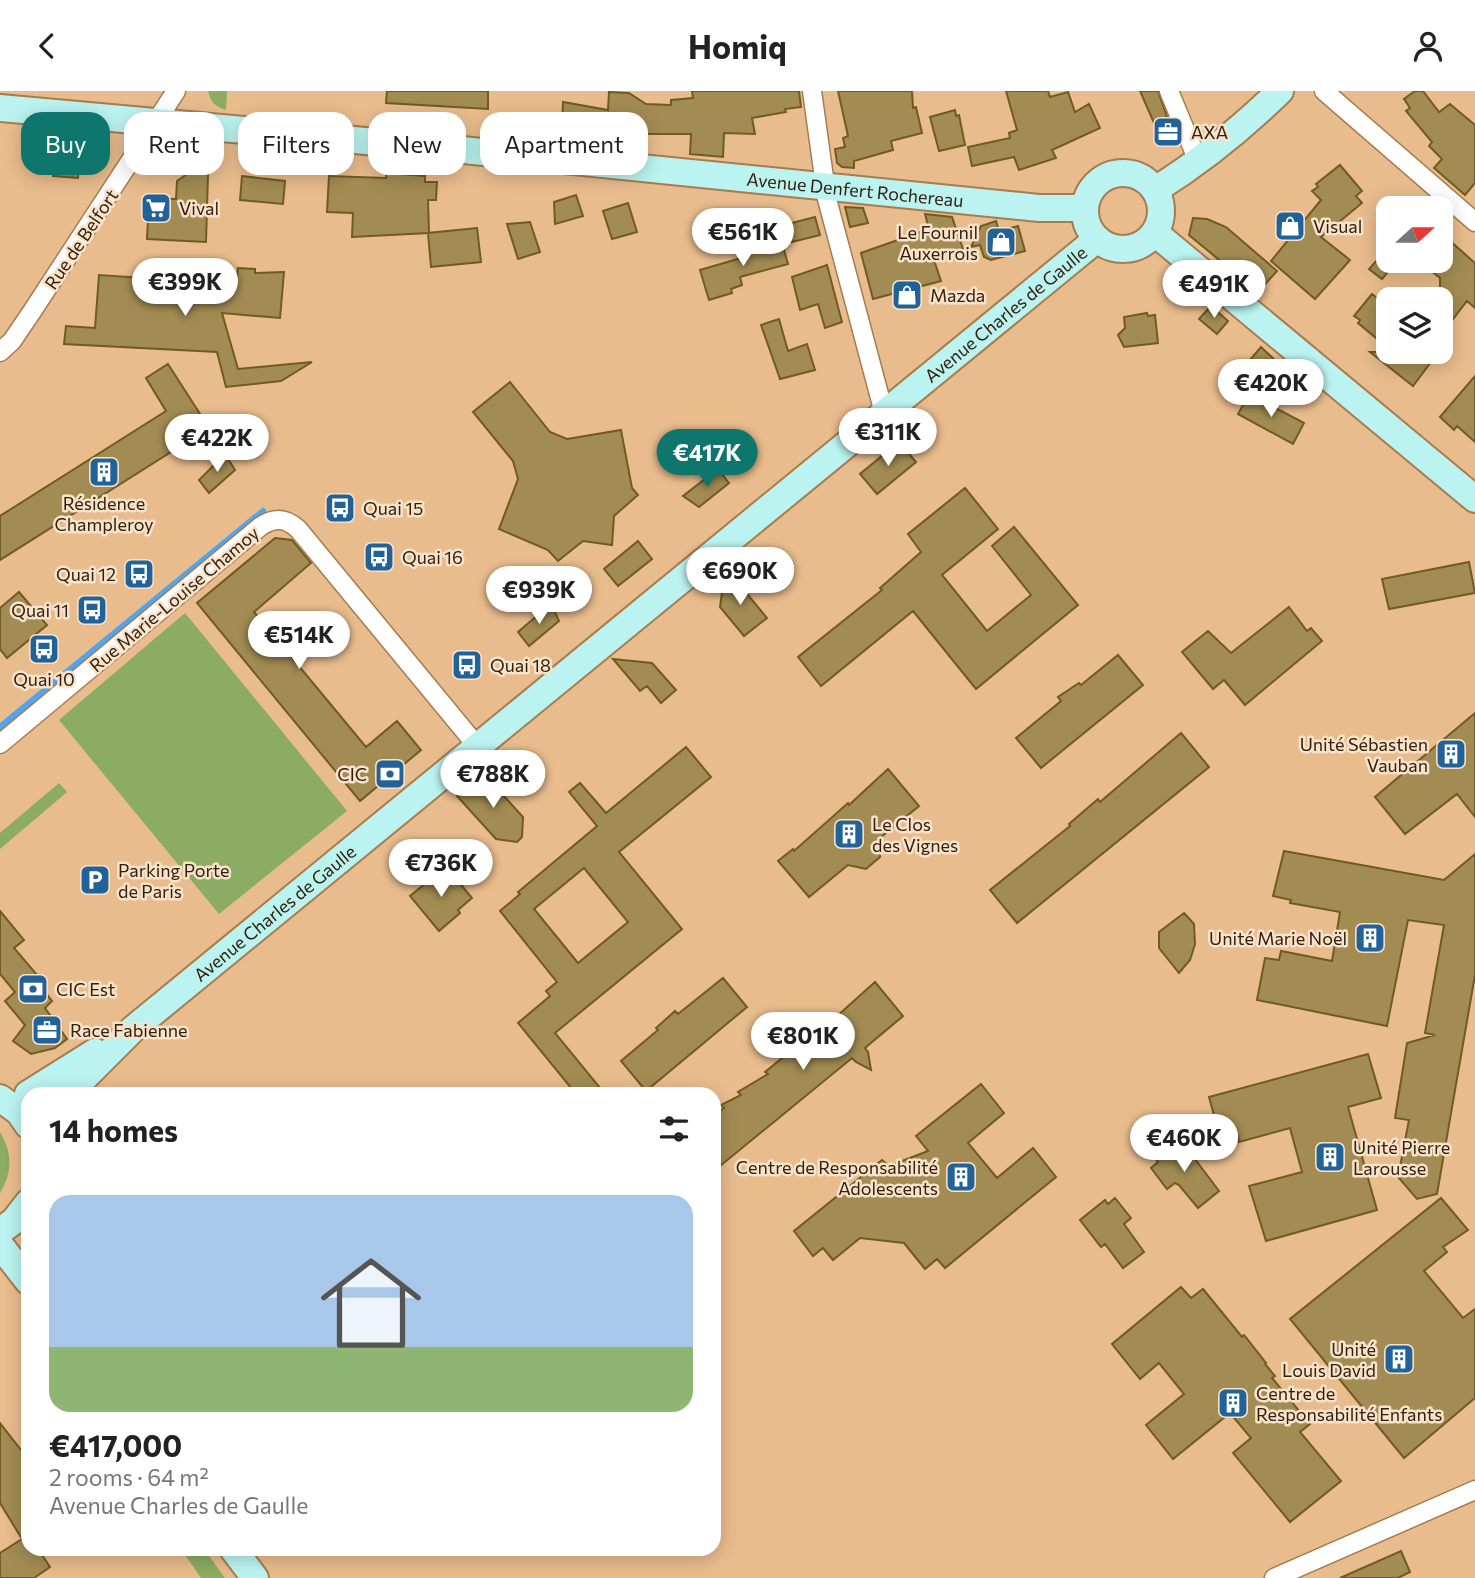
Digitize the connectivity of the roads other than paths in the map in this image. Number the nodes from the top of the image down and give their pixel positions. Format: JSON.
{"nodes":[{"id":1,"x":176,"y":91,"type":"edge"},
{"id":2,"x":812,"y":91,"type":"edge"},
{"id":3,"x":1169,"y":91,"type":"edge"},
{"id":4,"x":1280,"y":91,"type":"edge"},
{"id":5,"x":1324,"y":91,"type":"edge"},
{"id":6,"x":0,"y":108,"type":"edge"},
{"id":7,"x":164,"y":112,"type":"edge"},
{"id":8,"x":124,"y":119,"type":"edge"},
{"id":9,"x":224,"y":128,"type":"edge"},
{"id":10,"x":1198,"y":161,"type":"junction"},
{"id":11,"x":124,"y":173,"type":"edge"},
{"id":12,"x":827,"y":185,"type":"junction"},
{"id":13,"x":1155,"y":190,"type":"junction"},
{"id":14,"x":1085,"y":208,"type":"junction"},
{"id":15,"x":1475,"y":222,"type":"edge"},
{"id":16,"x":1155,"y":233,"type":"junction"},
{"id":17,"x":1097,"y":239,"type":"junction"},
{"id":18,"x":0,"y":352,"type":"edge"},
{"id":19,"x":884,"y":414,"type":"junction"},
{"id":20,"x":1475,"y":499,"type":"edge"},
{"id":21,"x":0,"y":744,"type":"edge"},
{"id":22,"x":477,"y":747,"type":"junction"},
{"id":23,"x":133,"y":1029,"type":"junction"},
{"id":24,"x":35,"y":1087,"type":"edge"},
{"id":25,"x":75,"y":1087,"type":"edge"},
{"id":26,"x":21,"y":1216,"type":"edge"},
{"id":27,"x":0,"y":1231,"type":"edge"},
{"id":28,"x":5,"y":1251,"type":"edge"},
{"id":29,"x":21,"y":1272,"type":"edge"},
{"id":30,"x":1474,"y":1490,"type":"edge"},
{"id":31,"x":238,"y":1556,"type":"edge"},
{"id":32,"x":257,"y":1556,"type":"edge"},
{"id":33,"x":255,"y":1578,"type":"edge"},
{"id":34,"x":273,"y":1578,"type":"edge"},
{"id":35,"x":1274,"y":1578,"type":"edge"}],
"edges":[{"from":1,"to":7,"type":"street","name":"Rue de Belfort"},
{"from":2,"to":12,"type":"street"},
{"from":3,"to":10,"type":"street"},
{"from":4,"to":10,"type":"main road"},
{"from":5,"to":15,"type":"street"},
{"from":6,"to":8,"type":"main road","name":"Avenue Denfert Rochereau"},
{"from":9,"to":12,"type":"main road","name":"Avenue Denfert Rochereau"},
{"from":10,"to":13,"type":"main road"},
{"from":11,"to":18,"type":"street","name":"Rue de Belfort"},
{"from":12,"to":14,"type":"main road","name":"Avenue Denfert Rochereau"},
{"from":12,"to":19,"type":"street"},
{"from":13,"to":14,"type":"main road"},
{"from":13,"to":16,"type":"main road"},
{"from":14,"to":17,"type":"main road"},
{"from":16,"to":17,"type":"main road"},
{"from":16,"to":20,"type":"main road"},
{"from":17,"to":19,"type":"main road","name":"Avenue Charles de Gaulle"},
{"from":19,"to":22,"type":"main road","name":"Avenue Charles de Gaulle"},
{"from":21,"to":22,"type":"street","name":"Rue Marie-Louise Chamoy"},
{"from":22,"to":23,"type":"main road","name":"Avenue Charles de Gaulle"},
{"from":23,"to":24,"type":"main road","name":"Avenue Charles de Gaulle"},
{"from":23,"to":25,"type":"main road","name":"Avenue Charles de Gaulle"},
{"from":26,"to":27,"type":"main road"},
{"from":28,"to":29,"type":"main road"},
{"from":30,"to":35,"type":"street"},
{"from":31,"to":33,"type":"main road"},
{"from":32,"to":34,"type":"main road"}]}
